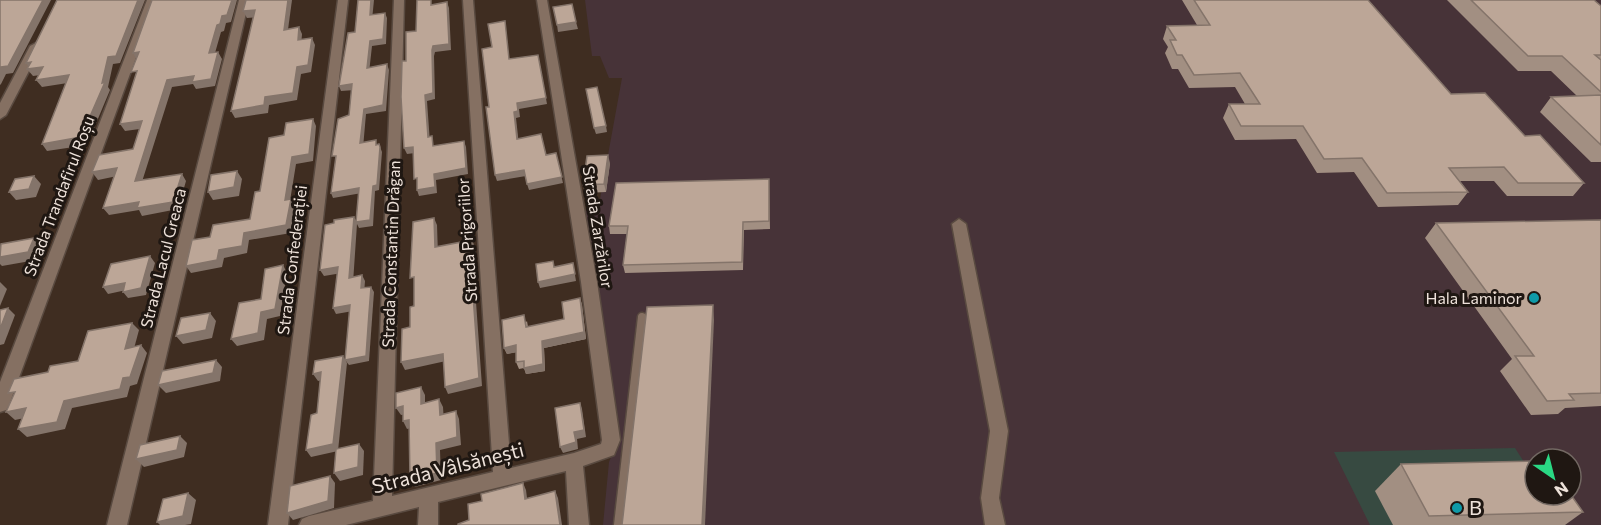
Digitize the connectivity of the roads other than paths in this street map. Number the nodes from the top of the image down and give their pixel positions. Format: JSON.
{"nodes":[{"id":1,"x":152,"y":0,"type":"edge"},
{"id":2,"x":244,"y":0,"type":"edge"},
{"id":3,"x":343,"y":0,"type":"edge"},
{"id":4,"x":399,"y":0,"type":"edge"},
{"id":5,"x":468,"y":0,"type":"edge"},
{"id":6,"x":542,"y":0,"type":"edge"},
{"id":7,"x":43,"y":31,"type":"edge"},
{"id":8,"x":0,"y":115,"type":"edge"},
{"id":9,"x":960,"y":224,"type":"dead end"},
{"id":10,"x":642,"y":317,"type":"dead end"},
{"id":11,"x":0,"y":405,"type":"edge"},
{"id":12,"x":603,"y":451,"type":"junction"},
{"id":13,"x":626,"y":454,"type":"junction"},
{"id":14,"x":574,"y":461,"type":"junction"},
{"id":15,"x":502,"y":478,"type":"junction"},
{"id":16,"x":429,"y":496,"type":"junction"},
{"id":17,"x":382,"y":507,"type":"junction"},
{"id":18,"x":117,"y":525,"type":"edge"},
{"id":19,"x":278,"y":525,"type":"edge"},
{"id":20,"x":309,"y":525,"type":"edge"},
{"id":21,"x":428,"y":525,"type":"edge"},
{"id":22,"x":579,"y":525,"type":"edge"},
{"id":23,"x":618,"y":525,"type":"edge"},
{"id":24,"x":995,"y":525,"type":"edge"}],
"edges":[{"from":1,"to":11,"type":"street","name":"Strada Trandafirul Roșu"},
{"from":2,"to":18,"type":"street","name":"Strada Lacul Greaca"},
{"from":3,"to":19,"type":"street","name":"Strada Confederației"},
{"from":4,"to":17,"type":"street","name":"Strada Constantin Drăgan"},
{"from":5,"to":15,"type":"street","name":"Strada Prigoriilor"},
{"from":6,"to":12,"type":"street","name":"Strada Zarzărilor"},
{"from":7,"to":8,"type":"street"},
{"from":9,"to":24,"type":"street"},
{"from":10,"to":13,"type":"lane"},
{"from":12,"to":13,"type":"lane"},
{"from":12,"to":14,"type":"street","name":"Strada Vâlsănești"},
{"from":13,"to":23,"type":"lane"},
{"from":14,"to":15,"type":"street","name":"Strada Vâlsănești"},
{"from":14,"to":22,"type":"street"},
{"from":15,"to":16,"type":"street","name":"Strada Vâlsănești"},
{"from":16,"to":17,"type":"street","name":"Strada Vâlsănești"},
{"from":16,"to":21,"type":"street"},
{"from":17,"to":20,"type":"street","name":"Strada Vâlsănești"}]}
